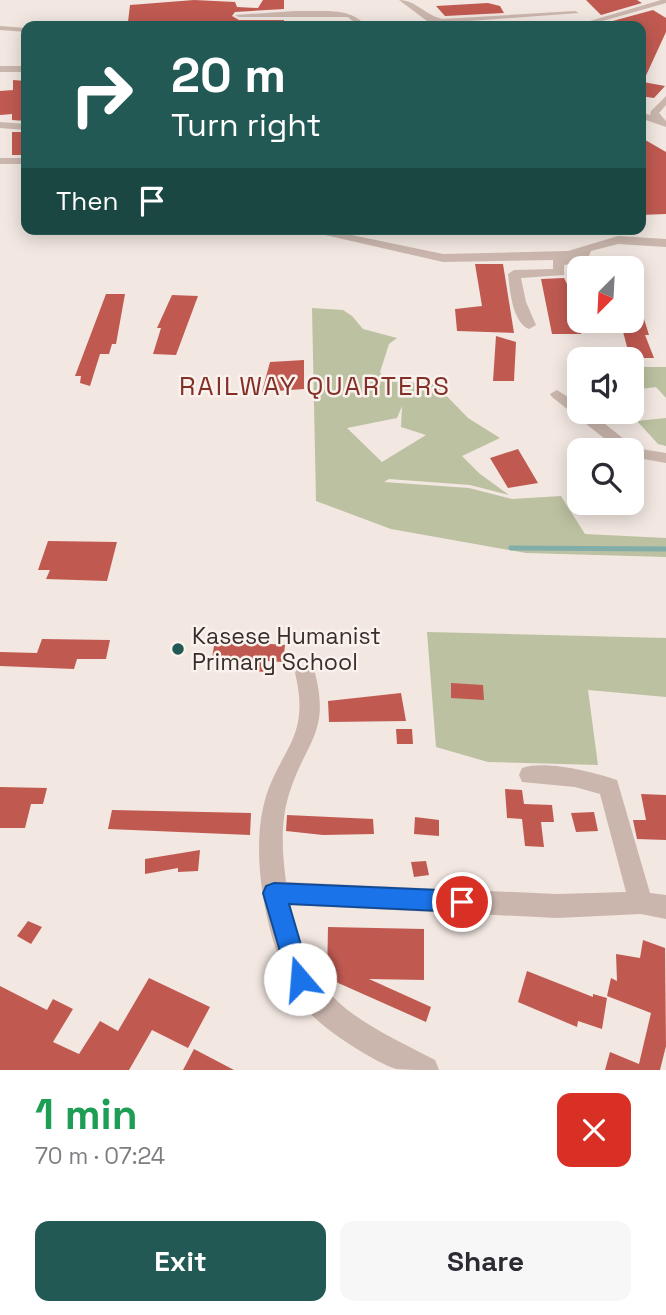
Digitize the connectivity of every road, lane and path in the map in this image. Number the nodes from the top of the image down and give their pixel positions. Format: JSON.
{"nodes":[{"id":1,"x":403,"y":0,"type":"edge"},
{"id":2,"x":664,"y":3,"type":"edge"},
{"id":3,"x":568,"y":4,"type":"dead end"},
{"id":4,"x":575,"y":13,"type":"junction"},
{"id":5,"x":240,"y":21,"type":"edge"},
{"id":6,"x":358,"y":21,"type":"edge"},
{"id":7,"x":590,"y":21,"type":"edge"},
{"id":8,"x":596,"y":21,"type":"edge"},
{"id":9,"x":0,"y":28,"type":"edge"},
{"id":10,"x":21,"y":30,"type":"edge"},
{"id":11,"x":0,"y":69,"type":"edge"},
{"id":12,"x":21,"y":69,"type":"edge"},
{"id":13,"x":666,"y":99,"type":"edge"},
{"id":14,"x":662,"y":122,"type":"edge"},
{"id":15,"x":0,"y":125,"type":"edge"},
{"id":16,"x":21,"y":127,"type":"edge"},
{"id":17,"x":0,"y":161,"type":"edge"},
{"id":18,"x":21,"y":161,"type":"edge"},
{"id":19,"x":334,"y":235,"type":"edge"},
{"id":20,"x":666,"y":243,"type":"edge"},
{"id":21,"x":586,"y":249,"type":"junction"},
{"id":22,"x":529,"y":325,"type":"dead end"},
{"id":23,"x":557,"y":394,"type":"dead end"},
{"id":24,"x":613,"y":438,"type":"edge"},
{"id":25,"x":644,"y":454,"type":"edge"},
{"id":26,"x":666,"y":458,"type":"edge"},
{"id":27,"x":305,"y":673,"type":"dead end"},
{"id":28,"x":530,"y":775,"type":"dead end"},
{"id":29,"x":274,"y":893,"type":"junction"},
{"id":30,"x":641,"y":904,"type":"junction"},
{"id":31,"x":666,"y":907,"type":"edge"},
{"id":32,"x":425,"y":1070,"type":"edge"}],
"edges":[{"from":1,"to":4,"type":"street"},
{"from":2,"to":8,"type":"street"},
{"from":3,"to":4,"type":"street"},
{"from":4,"to":7,"type":"street"},
{"from":5,"to":6,"type":"street"},
{"from":9,"to":10,"type":"street"},
{"from":11,"to":12,"type":"street"},
{"from":13,"to":14,"type":"street"},
{"from":15,"to":16,"type":"street"},
{"from":17,"to":18,"type":"street"},
{"from":19,"to":21,"type":"street"},
{"from":20,"to":21,"type":"street"},
{"from":21,"to":22,"type":"street"},
{"from":23,"to":24,"type":"street"},
{"from":25,"to":26,"type":"street"},
{"from":27,"to":29,"type":"street"},
{"from":28,"to":30,"type":"street"},
{"from":29,"to":30,"type":"street"},
{"from":29,"to":32,"type":"street"},
{"from":30,"to":31,"type":"street"}]}
